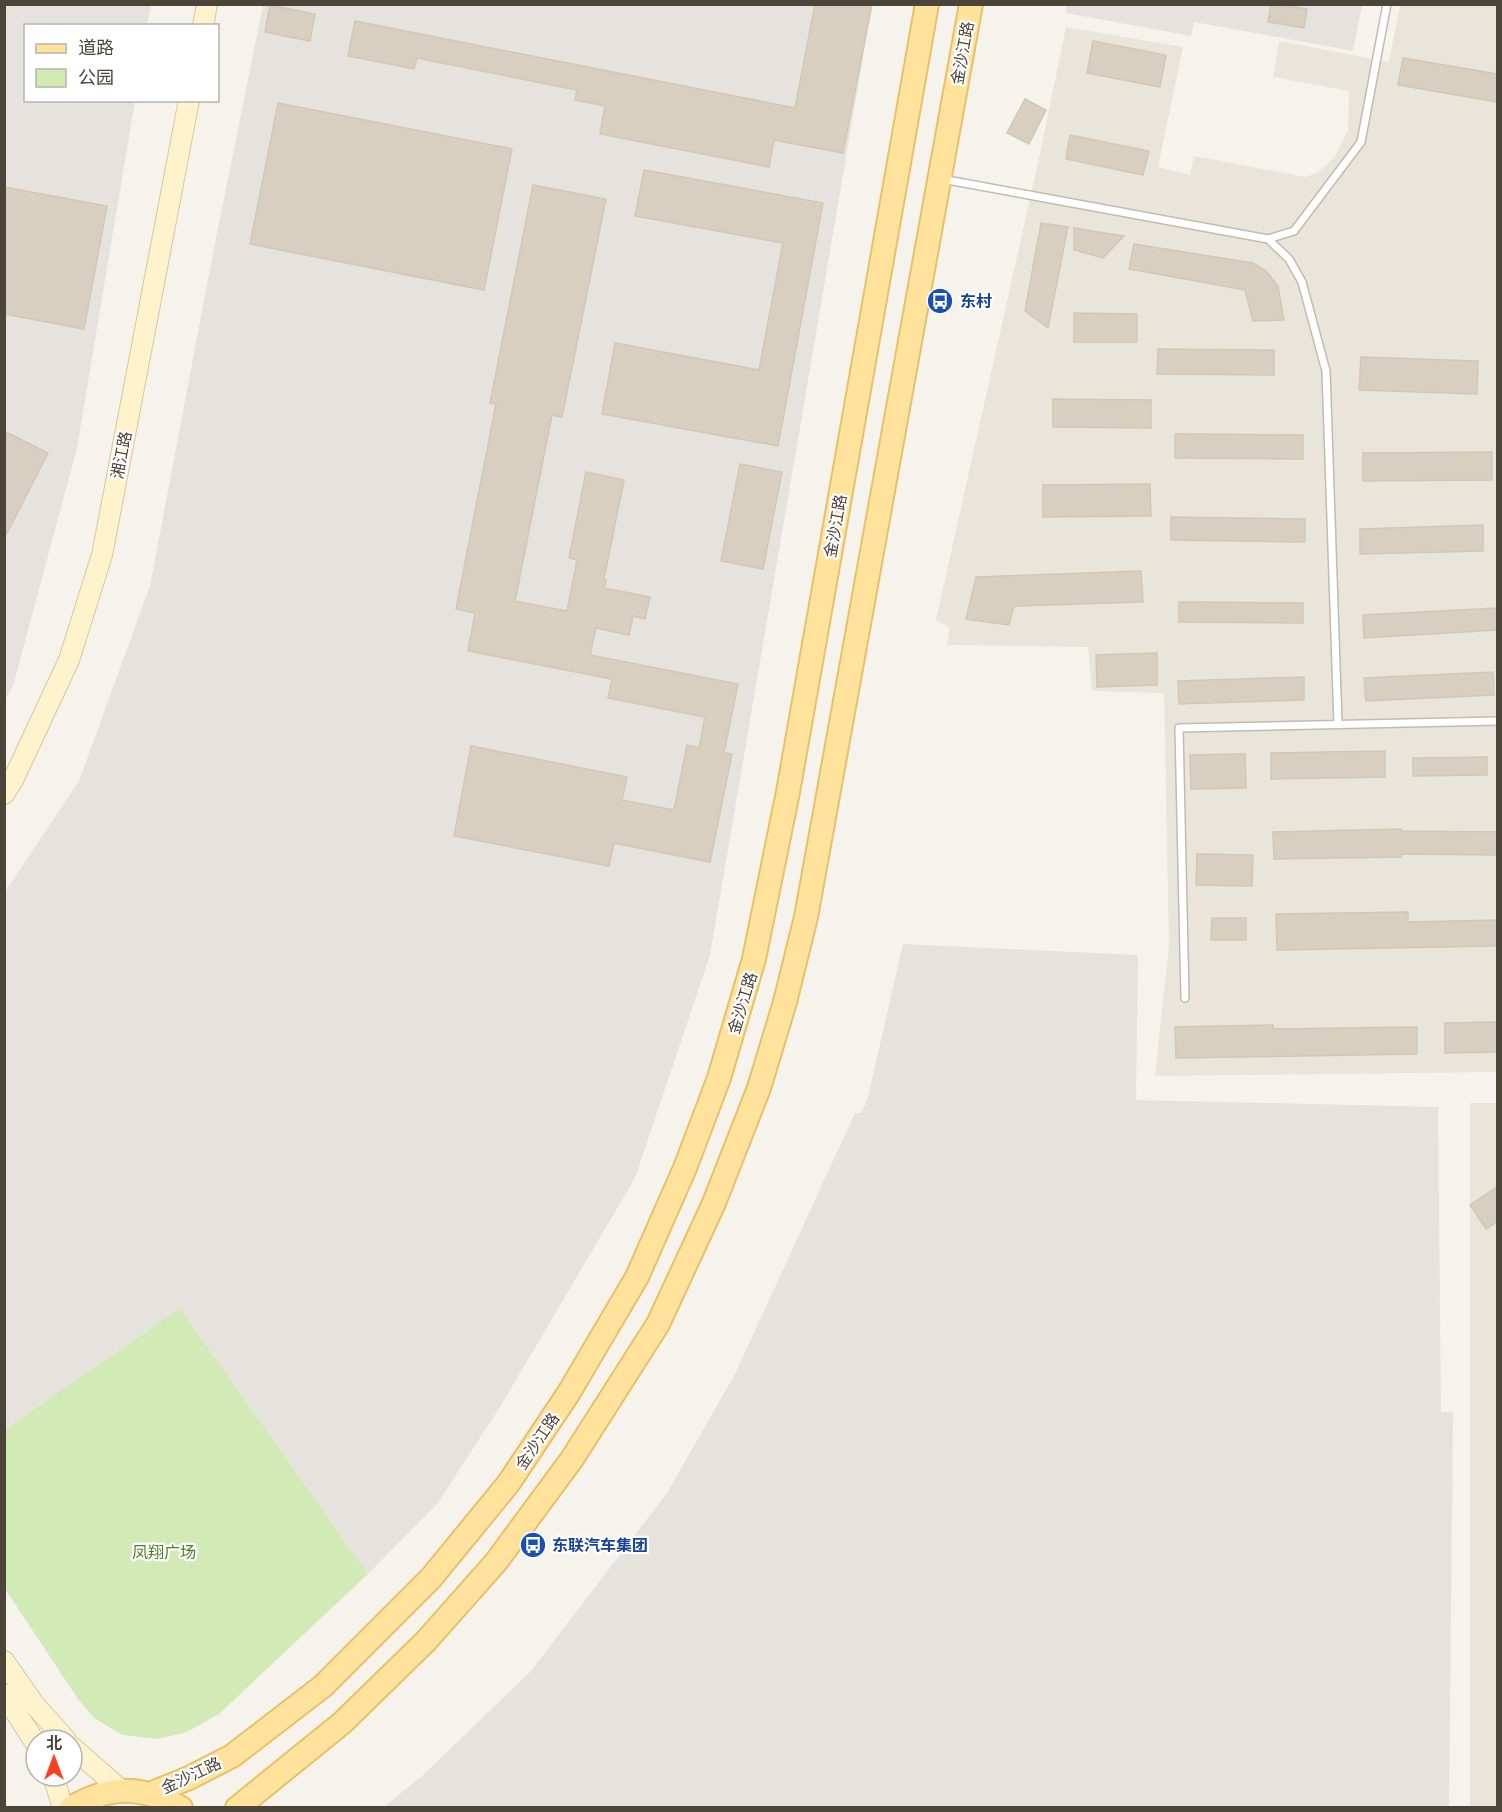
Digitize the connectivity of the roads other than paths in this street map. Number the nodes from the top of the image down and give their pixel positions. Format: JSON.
{"nodes":[{"id":1,"x":207,"y":4,"type":"edge"},
{"id":2,"x":927,"y":4,"type":"edge"},
{"id":3,"x":971,"y":4,"type":"edge"},
{"id":4,"x":1387,"y":4,"type":"edge"},
{"id":5,"x":203,"y":24,"type":"edge"},
{"id":6,"x":189,"y":102,"type":"edge"},
{"id":7,"x":940,"y":179,"type":"junction"},
{"id":8,"x":1268,"y":239,"type":"junction"},
{"id":9,"x":1497,"y":721,"type":"edge"},
{"id":10,"x":1338,"y":724,"type":"junction"},
{"id":11,"x":4,"y":794,"type":"edge"},
{"id":12,"x":1185,"y":998,"type":"dead end"},
{"id":13,"x":4,"y":1661,"type":"edge"},
{"id":14,"x":4,"y":1694,"type":"edge"},
{"id":15,"x":26,"y":1728,"type":"edge"},
{"id":16,"x":55,"y":1728,"type":"edge"},
{"id":17,"x":84,"y":1758,"type":"edge"},
{"id":18,"x":57,"y":1788,"type":"edge"},
{"id":19,"x":121,"y":1790,"type":"junction"},
{"id":20,"x":152,"y":1793,"type":"junction"},
{"id":21,"x":63,"y":1808,"type":"edge"},
{"id":22,"x":71,"y":1808,"type":"edge"},
{"id":23,"x":180,"y":1808,"type":"edge"},
{"id":24,"x":237,"y":1808,"type":"edge"}],
"edges":[{"from":1,"to":5,"type":"street"},
{"from":2,"to":20,"type":"main road","name":"金沙江路"},
{"from":3,"to":7,"type":"main road","name":"金沙江路"},
{"from":4,"to":8,"type":"lane"},
{"from":6,"to":11,"type":"street","name":"湘江路"},
{"from":7,"to":8,"type":"lane"},
{"from":7,"to":24,"type":"main road","name":"金沙江路"},
{"from":8,"to":10,"type":"lane"},
{"from":9,"to":10,"type":"lane"},
{"from":10,"to":12,"type":"lane"},
{"from":13,"to":16,"type":"street"},
{"from":14,"to":15,"type":"street"},
{"from":17,"to":19,"type":"street"},
{"from":18,"to":21,"type":"street"},
{"from":19,"to":20,"type":"main road"},
{"from":19,"to":22,"type":"main road"},
{"from":20,"to":23,"type":"main road"}]}
